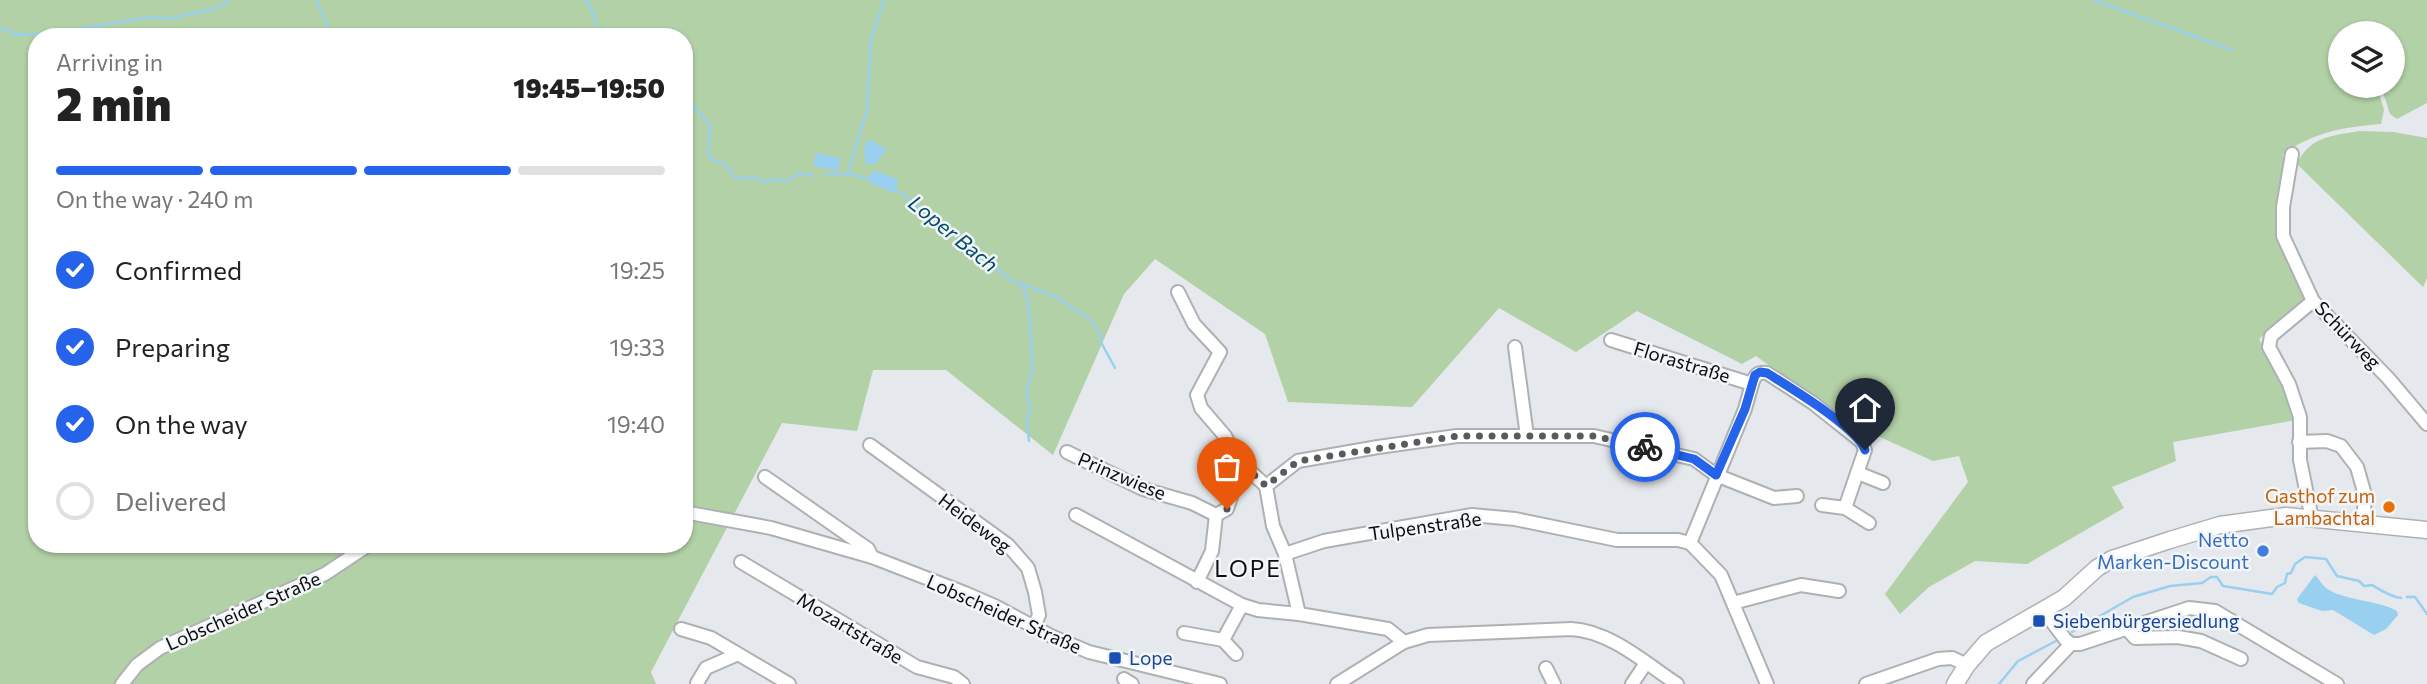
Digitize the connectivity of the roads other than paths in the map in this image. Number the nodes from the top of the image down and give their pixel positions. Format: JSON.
{"nodes":[{"id":1,"x":2292,"y":154,"type":"dead end"},
{"id":2,"x":1178,"y":292,"type":"dead end"},
{"id":3,"x":2313,"y":301,"type":"junction"},
{"id":4,"x":1611,"y":340,"type":"dead end"},
{"id":5,"x":1516,"y":347,"type":"dead end"},
{"id":6,"x":1752,"y":384,"type":"junction"},
{"id":7,"x":2427,"y":424,"type":"edge"},
{"id":8,"x":1527,"y":436,"type":"junction"},
{"id":9,"x":2299,"y":442,"type":"junction"},
{"id":10,"x":870,"y":445,"type":"dead end"},
{"id":11,"x":1067,"y":452,"type":"dead end"},
{"id":12,"x":1239,"y":461,"type":"junction"},
{"id":13,"x":1857,"y":473,"type":"junction"},
{"id":14,"x":1716,"y":475,"type":"junction"},
{"id":15,"x":765,"y":477,"type":"dead end"},
{"id":16,"x":1883,"y":483,"type":"dead end"},
{"id":17,"x":1266,"y":486,"type":"junction"},
{"id":18,"x":1797,"y":496,"type":"dead end"},
{"id":19,"x":1822,"y":505,"type":"dead end"},
{"id":20,"x":1845,"y":508,"type":"junction"},
{"id":21,"x":693,"y":514,"type":"edge"},
{"id":22,"x":1076,"y":515,"type":"dead end"},
{"id":23,"x":1216,"y":515,"type":"junction"},
{"id":24,"x":2312,"y":519,"type":"junction"},
{"id":25,"x":1869,"y":523,"type":"dead end"},
{"id":26,"x":2368,"y":525,"type":"junction"},
{"id":27,"x":2427,"y":530,"type":"edge"},
{"id":28,"x":1690,"y":542,"type":"junction"},
{"id":29,"x":356,"y":553,"type":"edge"},
{"id":30,"x":1285,"y":555,"type":"junction"},
{"id":31,"x":872,"y":557,"type":"junction"},
{"id":32,"x":741,"y":562,"type":"dead end"},
{"id":33,"x":1197,"y":582,"type":"junction"},
{"id":34,"x":1839,"y":591,"type":"dead end"},
{"id":35,"x":1733,"y":603,"type":"junction"},
{"id":36,"x":1242,"y":605,"type":"junction"},
{"id":37,"x":2043,"y":610,"type":"junction"},
{"id":38,"x":1299,"y":614,"type":"junction"},
{"id":39,"x":1034,"y":627,"type":"junction"},
{"id":40,"x":681,"y":629,"type":"dead end"},
{"id":41,"x":2127,"y":629,"type":"junction"},
{"id":42,"x":1184,"y":633,"type":"dead end"},
{"id":43,"x":1223,"y":640,"type":"junction"},
{"id":44,"x":1404,"y":642,"type":"junction"},
{"id":45,"x":2071,"y":643,"type":"junction"},
{"id":46,"x":1236,"y":654,"type":"dead end"},
{"id":47,"x":736,"y":655,"type":"junction"},
{"id":48,"x":2242,"y":659,"type":"dead end"},
{"id":49,"x":1646,"y":663,"type":"junction"},
{"id":50,"x":1967,"y":665,"type":"junction"},
{"id":51,"x":1546,"y":668,"type":"dead end"},
{"id":52,"x":697,"y":683,"type":"edge"},
{"id":53,"x":122,"y":684,"type":"edge"},
{"id":54,"x":789,"y":684,"type":"edge"},
{"id":55,"x":963,"y":684,"type":"edge"},
{"id":56,"x":1220,"y":684,"type":"edge"},
{"id":57,"x":1337,"y":684,"type":"edge"},
{"id":58,"x":1554,"y":684,"type":"edge"},
{"id":59,"x":1632,"y":684,"type":"edge"},
{"id":60,"x":1677,"y":684,"type":"edge"},
{"id":61,"x":1767,"y":684,"type":"edge"},
{"id":62,"x":1866,"y":684,"type":"edge"},
{"id":63,"x":1955,"y":684,"type":"edge"},
{"id":64,"x":2033,"y":684,"type":"edge"},
{"id":65,"x":2337,"y":684,"type":"edge"}],
"edges":[{"from":1,"to":3,"type":"street","name":"Schürweg"},
{"from":2,"to":12,"type":"street"},
{"from":3,"to":7,"type":"street","name":"Schürweg"},
{"from":3,"to":9,"type":"street"},
{"from":4,"to":6,"type":"street","name":"Florastraße"},
{"from":5,"to":8,"type":"street"},
{"from":6,"to":13,"type":"street","name":"Florastraße"},
{"from":6,"to":14,"type":"street","name":"Florastraße"},
{"from":8,"to":14,"type":"street"},
{"from":8,"to":17,"type":"street"},
{"from":9,"to":24,"type":"street"},
{"from":9,"to":26,"type":"street"},
{"from":10,"to":39,"type":"street","name":"Heideweg"},
{"from":11,"to":23,"type":"street","name":"Prinzwiese"},
{"from":12,"to":17,"type":"street"},
{"from":12,"to":23,"type":"street"},
{"from":13,"to":16,"type":"street"},
{"from":13,"to":20,"type":"street","name":"Florastraße"},
{"from":14,"to":18,"type":"street"},
{"from":14,"to":28,"type":"street","name":"Florastraße"},
{"from":15,"to":31,"type":"street","name":"Lobscheider Straße"},
{"from":17,"to":30,"type":"street"},
{"from":19,"to":20,"type":"street"},
{"from":20,"to":25,"type":"street"},
{"from":21,"to":31,"type":"street","name":"Lobscheider Straße"},
{"from":22,"to":33,"type":"street"},
{"from":23,"to":33,"type":"street"},
{"from":24,"to":26,"type":"main road"},
{"from":24,"to":37,"type":"main road"},
{"from":26,"to":27,"type":"main road"},
{"from":28,"to":30,"type":"street","name":"Tulpenstraße"},
{"from":28,"to":35,"type":"street"},
{"from":29,"to":53,"type":"street","name":"Lobscheider Straße"},
{"from":30,"to":38,"type":"street"},
{"from":31,"to":39,"type":"street","name":"Lobscheider Straße"},
{"from":32,"to":55,"type":"street","name":"Mozartstraße"},
{"from":33,"to":36,"type":"street"},
{"from":34,"to":35,"type":"street"},
{"from":35,"to":61,"type":"street"},
{"from":36,"to":38,"type":"street"},
{"from":36,"to":43,"type":"street"},
{"from":37,"to":45,"type":"street"},
{"from":37,"to":50,"type":"main road"},
{"from":38,"to":44,"type":"street"},
{"from":39,"to":56,"type":"street","name":"Lobscheider Straße"},
{"from":40,"to":47,"type":"street"},
{"from":41,"to":45,"type":"street"},
{"from":41,"to":48,"type":"street"},
{"from":41,"to":65,"type":"street"},
{"from":42,"to":43,"type":"street"},
{"from":43,"to":46,"type":"street"},
{"from":44,"to":49,"type":"street"},
{"from":44,"to":57,"type":"street"},
{"from":45,"to":64,"type":"street"},
{"from":47,"to":52,"type":"street"},
{"from":47,"to":54,"type":"street"},
{"from":49,"to":59,"type":"street"},
{"from":49,"to":60,"type":"street"},
{"from":50,"to":62,"type":"street"},
{"from":50,"to":63,"type":"main road"},
{"from":51,"to":58,"type":"street"}]}
